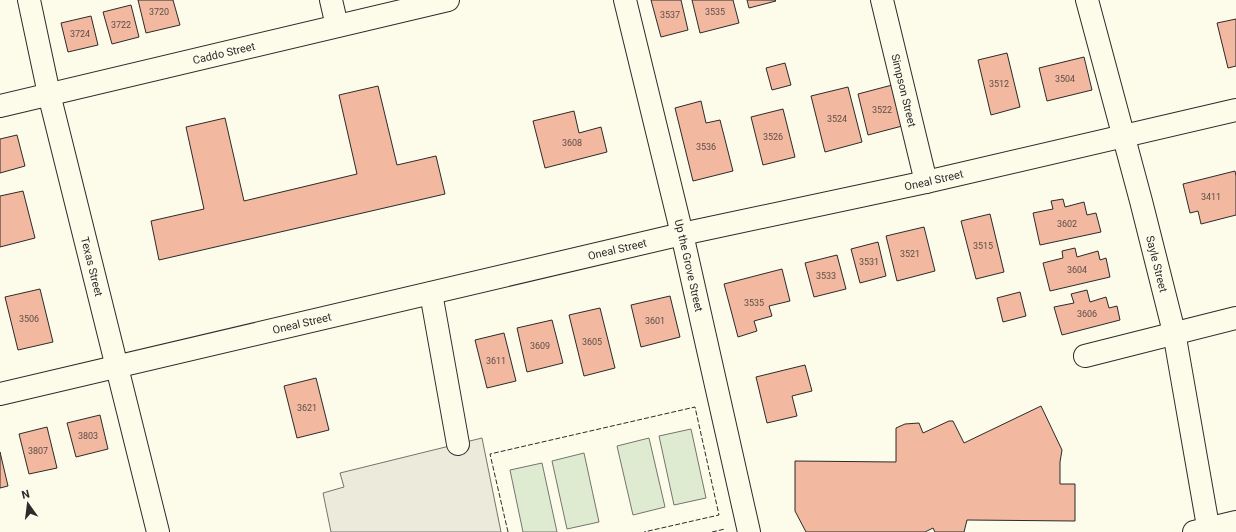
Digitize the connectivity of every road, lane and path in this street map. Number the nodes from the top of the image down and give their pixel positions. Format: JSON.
{"nodes":[{"id":1,"x":29,"y":0,"type":"edge"},
{"id":2,"x":331,"y":0,"type":"edge"},
{"id":3,"x":448,"y":0,"type":"edge"},
{"id":4,"x":625,"y":0,"type":"edge"},
{"id":5,"x":882,"y":0,"type":"edge"},
{"id":6,"x":1087,"y":0,"type":"edge"},
{"id":7,"x":338,"y":26,"type":"junction"},
{"id":8,"x":49,"y":94,"type":"junction"},
{"id":9,"x":0,"y":106,"type":"edge"},
{"id":10,"x":1236,"y":110,"type":"edge"},
{"id":11,"x":1123,"y":137,"type":"junction"},
{"id":12,"x":926,"y":182,"type":"junction"},
{"id":13,"x":682,"y":234,"type":"junction"},
{"id":14,"x":431,"y":293,"type":"junction"},
{"id":15,"x":1236,"y":318,"type":"edge"},
{"id":16,"x":1174,"y":332,"type":"junction"},
{"id":17,"x":1085,"y":356,"type":"dead end"},
{"id":18,"x":116,"y":367,"type":"junction"},
{"id":19,"x":0,"y":394,"type":"edge"},
{"id":20,"x":458,"y":444,"type":"dead end"},
{"id":21,"x":1236,"y":522,"type":"edge"},
{"id":22,"x":1204,"y":531,"type":"edge"},
{"id":23,"x":158,"y":532,"type":"edge"},
{"id":24,"x":749,"y":532,"type":"edge"}],
"edges":[{"from":1,"to":8,"type":"street","name":"Texas Street"},
{"from":2,"to":7,"type":"street"},
{"from":3,"to":7,"type":"street","name":"Caddo Street"},
{"from":4,"to":13,"type":"street","name":"Up the Grove Street"},
{"from":5,"to":12,"type":"street","name":"Simpson Street"},
{"from":6,"to":11,"type":"street","name":"Sayle Street"},
{"from":7,"to":8,"type":"street","name":"Caddo Street"},
{"from":8,"to":9,"type":"street","name":"Caddo Street"},
{"from":8,"to":18,"type":"street","name":"Texas Street"},
{"from":10,"to":11,"type":"street","name":"Oneal Street"},
{"from":11,"to":12,"type":"street","name":"Oneal Street"},
{"from":11,"to":16,"type":"street","name":"Sayle Street"},
{"from":12,"to":13,"type":"street","name":"Oneal Street"},
{"from":13,"to":14,"type":"street","name":"Oneal Street"},
{"from":13,"to":24,"type":"street","name":"Up the Grove Street"},
{"from":14,"to":18,"type":"street","name":"Oneal Street"},
{"from":14,"to":20,"type":"street"},
{"from":15,"to":16,"type":"street"},
{"from":16,"to":17,"type":"street"},
{"from":16,"to":22,"type":"street","name":"Sayle Street"},
{"from":18,"to":19,"type":"street","name":"Oneal Street"},
{"from":18,"to":23,"type":"street","name":"Texas Street"},
{"from":21,"to":22,"type":"street"}]}
